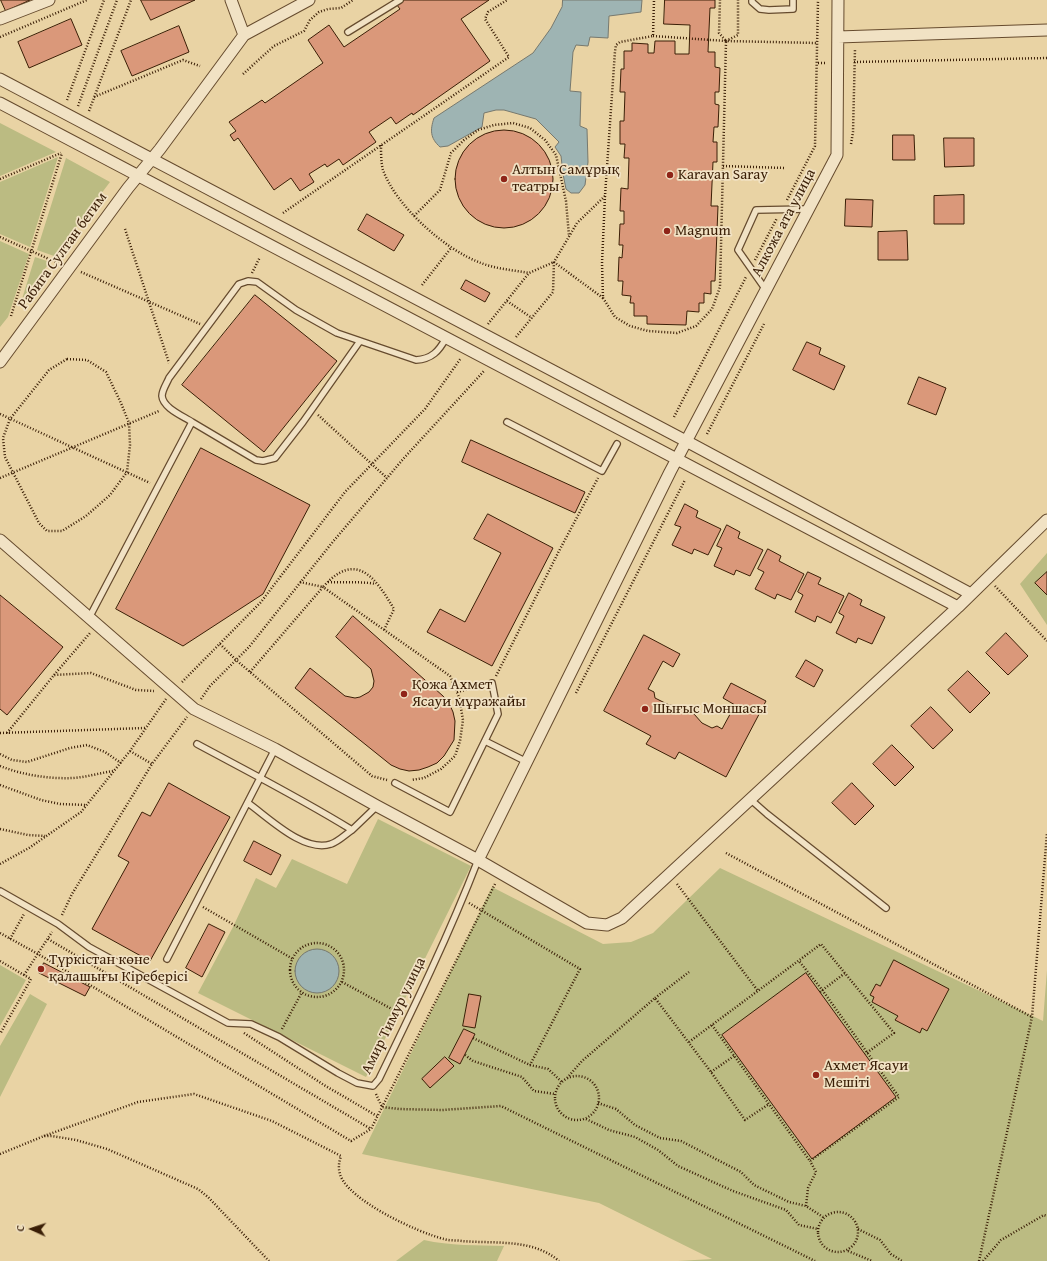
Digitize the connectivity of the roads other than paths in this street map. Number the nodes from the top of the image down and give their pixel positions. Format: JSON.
{"nodes":[{"id":1,"x":49,"y":0,"type":"edge"},
{"id":2,"x":231,"y":0,"type":"edge"},
{"id":3,"x":309,"y":0,"type":"edge"},
{"id":4,"x":400,"y":0,"type":"edge"},
{"id":5,"x":752,"y":0,"type":"edge"},
{"id":6,"x":793,"y":0,"type":"edge"},
{"id":7,"x":838,"y":0,"type":"edge"},
{"id":8,"x":0,"y":19,"type":"edge"},
{"id":9,"x":1047,"y":30,"type":"edge"},
{"id":10,"x":348,"y":32,"type":"dead end"},
{"id":11,"x":244,"y":36,"type":"junction"},
{"id":12,"x":838,"y":37,"type":"junction"},
{"id":13,"x":0,"y":79,"type":"edge"},
{"id":14,"x":0,"y":103,"type":"edge"},
{"id":15,"x":152,"y":159,"type":"junction"},
{"id":16,"x":138,"y":176,"type":"junction"},
{"id":17,"x":809,"y":209,"type":"junction"},
{"id":18,"x":766,"y":290,"type":"junction"},
{"id":19,"x":446,"y":338,"type":"junction"},
{"id":20,"x":360,"y":341,"type":"junction"},
{"id":21,"x":0,"y":362,"type":"edge"},
{"id":22,"x":192,"y":422,"type":"junction"},
{"id":23,"x":507,"y":422,"type":"dead end"},
{"id":24,"x":686,"y":441,"type":"junction"},
{"id":25,"x":617,"y":444,"type":"dead end"},
{"id":26,"x":677,"y":459,"type":"junction"},
{"id":27,"x":1047,"y":520,"type":"edge"},
{"id":28,"x":0,"y":540,"type":"edge"},
{"id":29,"x":971,"y":594,"type":"junction"},
{"id":30,"x":958,"y":607,"type":"junction"},
{"id":31,"x":89,"y":618,"type":"junction"},
{"id":32,"x":492,"y":683,"type":"road end"},
{"id":33,"x":485,"y":741,"type":"junction"},
{"id":34,"x":197,"y":744,"type":"dead end"},
{"id":35,"x":275,"y":749,"type":"junction"},
{"id":36,"x":527,"y":762,"type":"junction"},
{"id":37,"x":260,"y":778,"type":"junction"},
{"id":38,"x":395,"y":782,"type":"road end"},
{"id":39,"x":750,"y":799,"type":"junction"},
{"id":40,"x":248,"y":803,"type":"junction"},
{"id":41,"x":377,"y":806,"type":"junction"},
{"id":42,"x":352,"y":830,"type":"junction"},
{"id":43,"x":478,"y":860,"type":"junction"},
{"id":44,"x":0,"y":891,"type":"edge"},
{"id":45,"x":886,"y":908,"type":"dead end"},
{"id":46,"x":167,"y":959,"type":"dead end"}],
"edges":[{"from":1,"to":8,"type":"street"},
{"from":2,"to":11,"type":"street"},
{"from":3,"to":11,"type":"street"},
{"from":4,"to":10,"type":"lane"},
{"from":5,"to":6,"type":"lane"},
{"from":7,"to":12,"type":"street","name":"Алкожа ата улица"},
{"from":9,"to":12,"type":"street"},
{"from":11,"to":15,"type":"street","name":"Рабига Султан бегим"},
{"from":12,"to":17,"type":"street","name":"Алкожа ата улица"},
{"from":13,"to":15,"type":"street"},
{"from":14,"to":16,"type":"street"},
{"from":15,"to":16,"type":"street","name":"Рабига Султан бегим"},
{"from":15,"to":24,"type":"street"},
{"from":16,"to":19,"type":"street"},
{"from":16,"to":21,"type":"street","name":"Рабига Султан бегим"},
{"from":17,"to":18,"type":"street","name":"Алкожа ата улица"},
{"from":17,"to":18,"type":"lane"},
{"from":18,"to":24,"type":"street","name":"Алкожа ата улица"},
{"from":19,"to":20,"type":"lane"},
{"from":19,"to":26,"type":"street"},
{"from":20,"to":22,"type":"lane"},
{"from":20,"to":22,"type":"lane"},
{"from":22,"to":31,"type":"lane"},
{"from":23,"to":25,"type":"lane"},
{"from":24,"to":26,"type":"street","name":"Алкожа ата улица"},
{"from":24,"to":29,"type":"street"},
{"from":26,"to":30,"type":"street"},
{"from":26,"to":36,"type":"street","name":"Алкожа ата улица"},
{"from":27,"to":29,"type":"street"},
{"from":28,"to":31,"type":"street"},
{"from":29,"to":30,"type":"street"},
{"from":30,"to":39,"type":"street"},
{"from":31,"to":35,"type":"street"},
{"from":32,"to":33,"type":"lane"},
{"from":33,"to":36,"type":"lane"},
{"from":33,"to":38,"type":"lane"},
{"from":34,"to":37,"type":"lane"},
{"from":35,"to":37,"type":"lane"},
{"from":35,"to":41,"type":"street"},
{"from":36,"to":43,"type":"street","name":"Алкожа ата улица"},
{"from":37,"to":40,"type":"lane"},
{"from":37,"to":42,"type":"lane"},
{"from":39,"to":43,"type":"street"},
{"from":39,"to":45,"type":"lane"},
{"from":40,"to":42,"type":"lane"},
{"from":40,"to":46,"type":"lane"},
{"from":41,"to":42,"type":"lane"},
{"from":41,"to":43,"type":"street"},
{"from":43,"to":44,"type":"lane","name":"Амир Тимур улица"}]}
